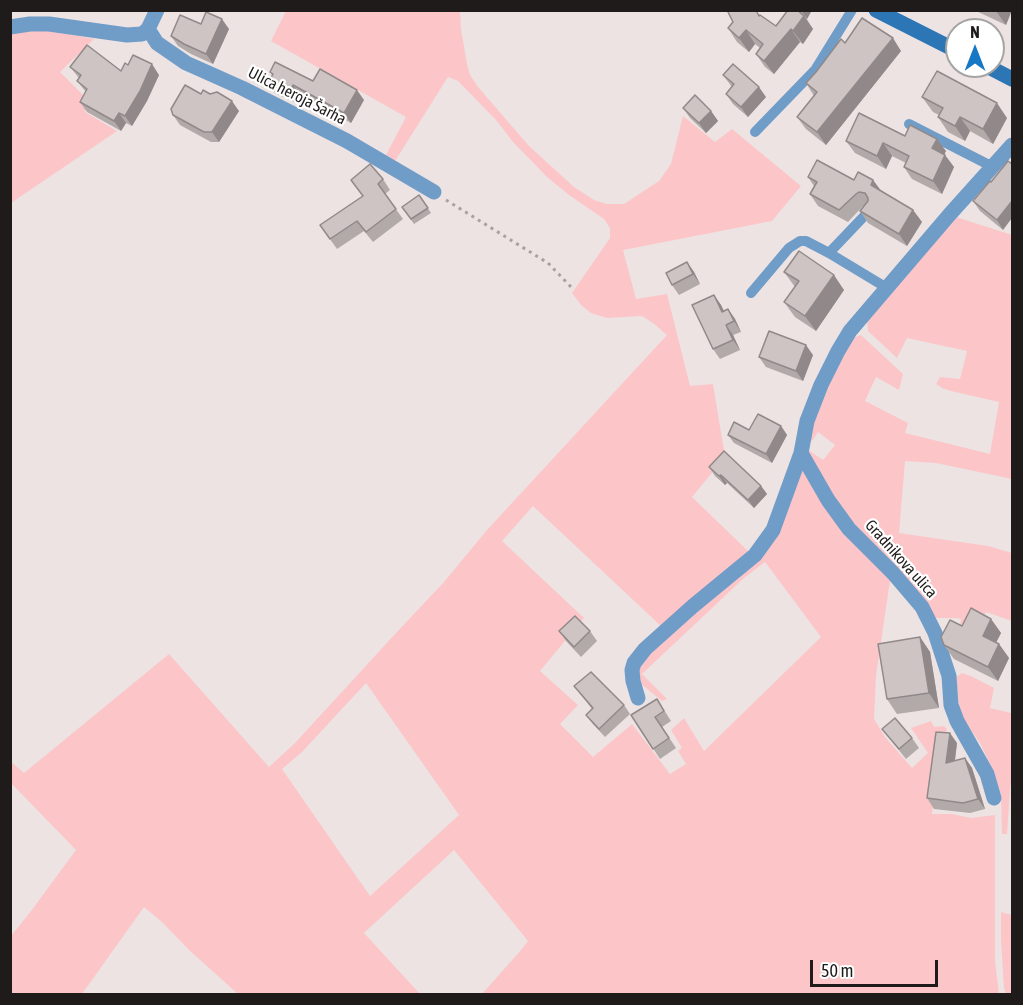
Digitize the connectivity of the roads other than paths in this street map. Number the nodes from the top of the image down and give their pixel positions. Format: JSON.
{"nodes":[{"id":1,"x":157,"y":10,"type":"edge"},
{"id":2,"x":852,"y":10,"type":"edge"},
{"id":3,"x":876,"y":10,"type":"edge"},
{"id":4,"x":10,"y":27,"type":"edge"},
{"id":5,"x":148,"y":29,"type":"junction"},
{"id":6,"x":945,"y":45,"type":"edge"},
{"id":7,"x":909,"y":124,"type":"edge"},
{"id":8,"x":755,"y":132,"type":"dead end"},
{"id":9,"x":1012,"y":145,"type":"edge"},
{"id":10,"x":993,"y":167,"type":"junction"},
{"id":11,"x":434,"y":192,"type":"road end"},
{"id":12,"x":869,"y":211,"type":"edge"},
{"id":13,"x":830,"y":253,"type":"junction"},
{"id":14,"x":887,"y":288,"type":"junction"},
{"id":15,"x":751,"y":293,"type":"dead end"},
{"id":16,"x":801,"y":453,"type":"junction"},
{"id":17,"x":638,"y":698,"type":"dead end"},
{"id":18,"x":994,"y":798,"type":"dead end"}],
"edges":[{"from":1,"to":5,"type":"street"},
{"from":2,"to":8,"type":"lane"},
{"from":3,"to":6,"type":"street"},
{"from":4,"to":5,"type":"street"},
{"from":5,"to":11,"type":"street","name":"Ulica heroja Šarha"},
{"from":7,"to":10,"type":"lane"},
{"from":9,"to":10,"type":"street"},
{"from":10,"to":14,"type":"street"},
{"from":12,"to":13,"type":"lane"},
{"from":13,"to":14,"type":"lane"},
{"from":13,"to":15,"type":"lane"},
{"from":14,"to":16,"type":"street"},
{"from":16,"to":17,"type":"street"},
{"from":16,"to":18,"type":"street","name":"Gradnikova ulica"}]}
